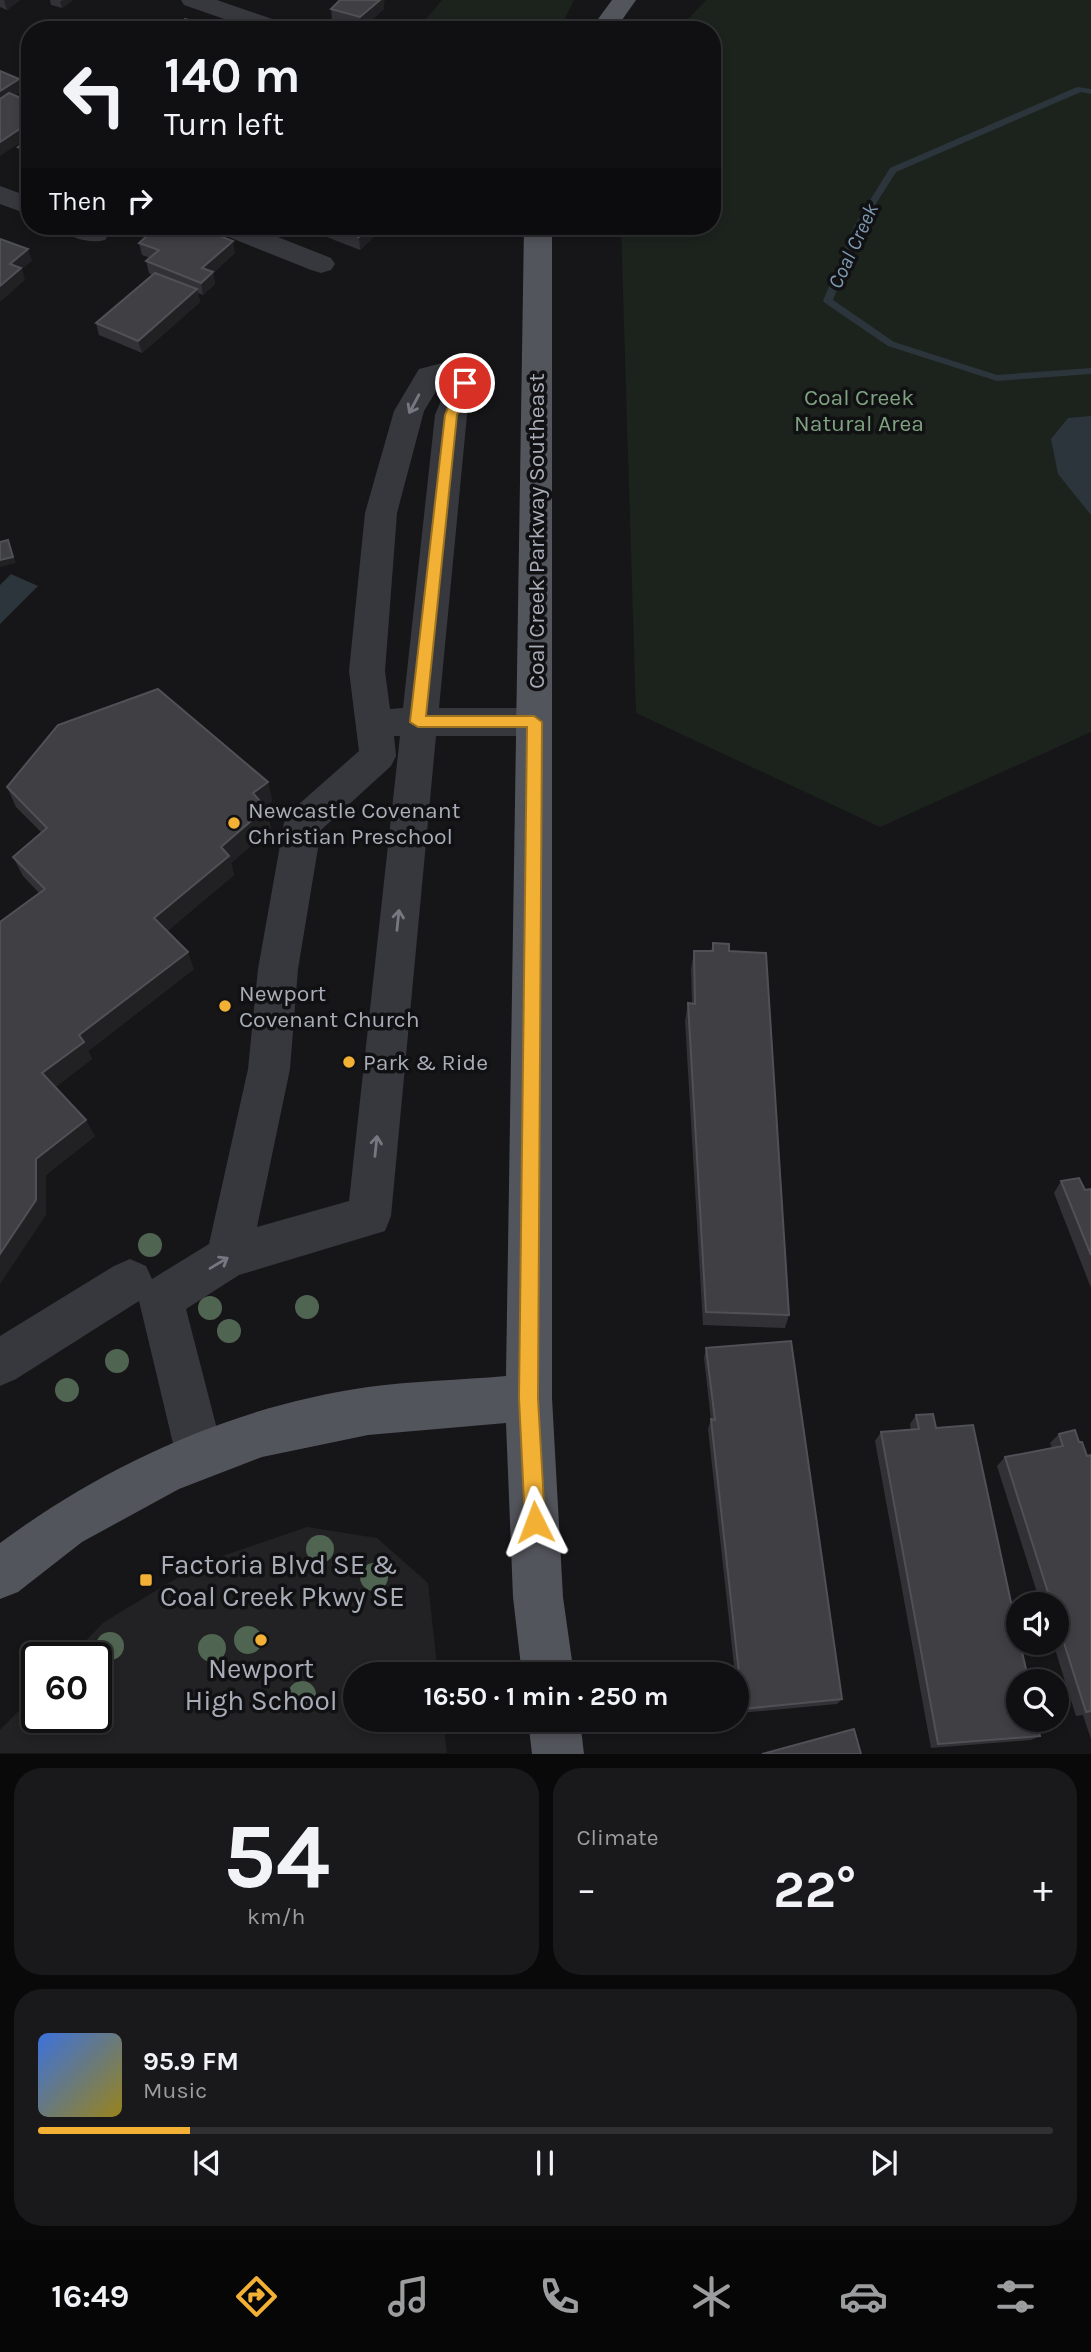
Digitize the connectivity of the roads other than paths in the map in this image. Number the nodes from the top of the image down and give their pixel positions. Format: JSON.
{"nodes":[{"id":1,"x":193,"y":0,"type":"edge"},
{"id":2,"x":624,"y":0,"type":"edge"},
{"id":3,"x":254,"y":21,"type":"edge"},
{"id":4,"x":609,"y":21,"type":"edge"},
{"id":5,"x":0,"y":194,"type":"edge"},
{"id":6,"x":21,"y":203,"type":"edge"},
{"id":7,"x":248,"y":235,"type":"edge"},
{"id":8,"x":538,"y":235,"type":"edge"},
{"id":9,"x":321,"y":264,"type":"dead end"},
{"id":10,"x":373,"y":722,"type":"junction"},
{"id":11,"x":418,"y":722,"type":"junction"},
{"id":12,"x":534,"y":722,"type":"junction"},
{"id":13,"x":228,"y":1257,"type":"junction"},
{"id":14,"x":146,"y":1290,"type":"junction"},
{"id":15,"x":0,"y":1363,"type":"edge"},
{"id":16,"x":529,"y":1398,"type":"junction"},
{"id":17,"x":200,"y":1457,"type":"junction"},
{"id":18,"x":0,"y":1574,"type":"edge"},
{"id":19,"x":546,"y":1662,"type":"edge"},
{"id":20,"x":555,"y":1732,"type":"edge"},
{"id":21,"x":558,"y":1754,"type":"edge"}],
"edges":[{"from":1,"to":3,"type":"street"},
{"from":2,"to":4,"type":"main road"},
{"from":5,"to":6,"type":"street"},
{"from":7,"to":9,"type":"street"},
{"from":8,"to":12,"type":"main road","name":"Coal Creek Parkway Southeast"},
{"from":10,"to":11,"type":"street"},
{"from":11,"to":10,"type":"street","one_way":true},
{"from":10,"to":13,"type":"street"},
{"from":11,"to":12,"type":"street"},
{"from":13,"to":11,"type":"street","one_way":true},
{"from":12,"to":16,"type":"main road","name":"Coal Creek Parkway Southeast"},
{"from":14,"to":13,"type":"street","one_way":true},
{"from":14,"to":15,"type":"street"},
{"from":14,"to":17,"type":"street"},
{"from":16,"to":17,"type":"main road"},
{"from":16,"to":19,"type":"main road","name":"Coal Creek Parkway Southeast"},
{"from":17,"to":18,"type":"main road"},
{"from":20,"to":21,"type":"main road"}]}
